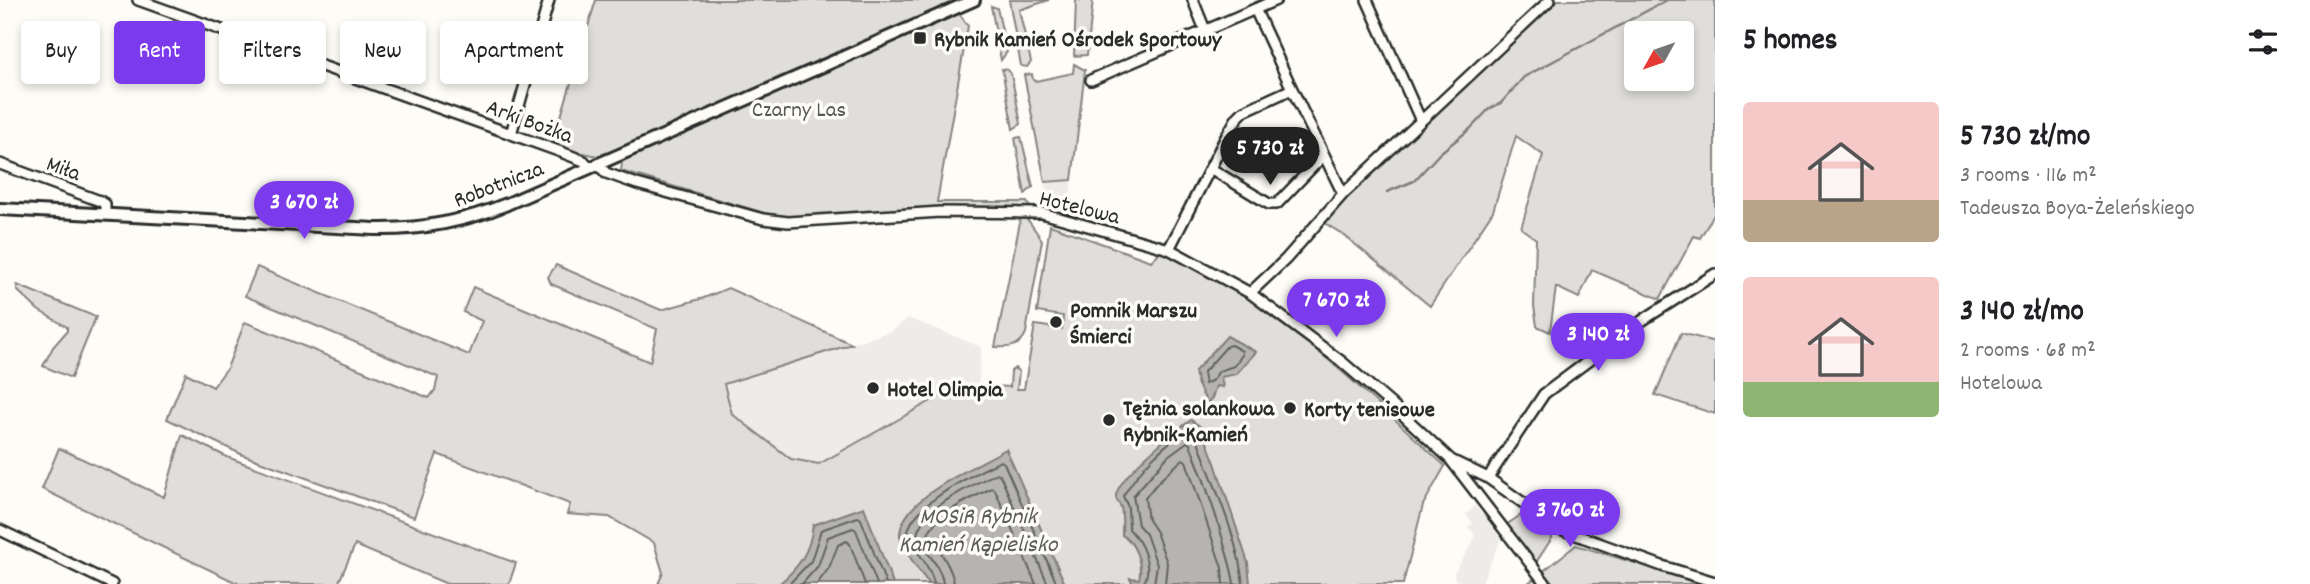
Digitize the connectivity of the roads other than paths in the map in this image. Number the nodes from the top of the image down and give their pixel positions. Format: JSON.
{"nodes":[{"id":1,"x":138,"y":0,"type":"edge"},
{"id":2,"x":549,"y":0,"type":"edge"},
{"id":3,"x":974,"y":0,"type":"edge"},
{"id":4,"x":1193,"y":0,"type":"edge"},
{"id":5,"x":1276,"y":0,"type":"edge"},
{"id":6,"x":1367,"y":0,"type":"edge"},
{"id":7,"x":1550,"y":0,"type":"edge"},
{"id":8,"x":1255,"y":9,"type":"junction"},
{"id":9,"x":1205,"y":30,"type":"junction"},
{"id":10,"x":1091,"y":80,"type":"dead end"},
{"id":11,"x":1292,"y":89,"type":"junction"},
{"id":12,"x":1422,"y":121,"type":"junction"},
{"id":13,"x":511,"y":134,"type":"junction"},
{"id":14,"x":1323,"y":156,"type":"junction"},
{"id":15,"x":0,"y":164,"type":"edge"},
{"id":16,"x":594,"y":166,"type":"junction"},
{"id":17,"x":1210,"y":168,"type":"junction"},
{"id":18,"x":1343,"y":194,"type":"junction"},
{"id":19,"x":0,"y":209,"type":"edge"},
{"id":20,"x":105,"y":214,"type":"junction"},
{"id":21,"x":1169,"y":249,"type":"junction"},
{"id":22,"x":1715,"y":274,"type":"edge"},
{"id":23,"x":1250,"y":293,"type":"junction"},
{"id":24,"x":1450,"y":459,"type":"junction"},
{"id":25,"x":1488,"y":478,"type":"junction"},
{"id":26,"x":0,"y":530,"type":"edge"},
{"id":27,"x":1715,"y":582,"type":"edge"},
{"id":28,"x":113,"y":584,"type":"edge"},
{"id":29,"x":1546,"y":584,"type":"edge"}],
"edges":[{"from":1,"to":13,"type":"street","name":"Arki Bożka"},
{"from":2,"to":13,"type":"street"},
{"from":3,"to":16,"type":"street","name":"Robotnicza"},
{"from":4,"to":9,"type":"street"},
{"from":5,"to":8,"type":"street"},
{"from":6,"to":12,"type":"street"},
{"from":7,"to":12,"type":"street"},
{"from":8,"to":9,"type":"street"},
{"from":8,"to":11,"type":"street"},
{"from":9,"to":10,"type":"street"},
{"from":11,"to":14,"type":"street"},
{"from":11,"to":17,"type":"street"},
{"from":12,"to":18,"type":"street"},
{"from":13,"to":16,"type":"street","name":"Arki Bożka"},
{"from":14,"to":17,"type":"street"},
{"from":14,"to":18,"type":"street"},
{"from":15,"to":20,"type":"street","name":"Miła"},
{"from":16,"to":20,"type":"street","name":"Robotnicza"},
{"from":16,"to":21,"type":"street","name":"Hotelowa"},
{"from":17,"to":21,"type":"street"},
{"from":18,"to":23,"type":"street"},
{"from":19,"to":20,"type":"street","name":"Robotnicza"},
{"from":21,"to":23,"type":"street","name":"Hotelowa"},
{"from":22,"to":25,"type":"street"},
{"from":23,"to":24,"type":"street","name":"Hotelowa"},
{"from":24,"to":25,"type":"street","name":"Hotelowa"},
{"from":24,"to":29,"type":"street","name":"Hotelowa"},
{"from":25,"to":27,"type":"street","name":"Hotelowa"},
{"from":26,"to":28,"type":"street"}]}
